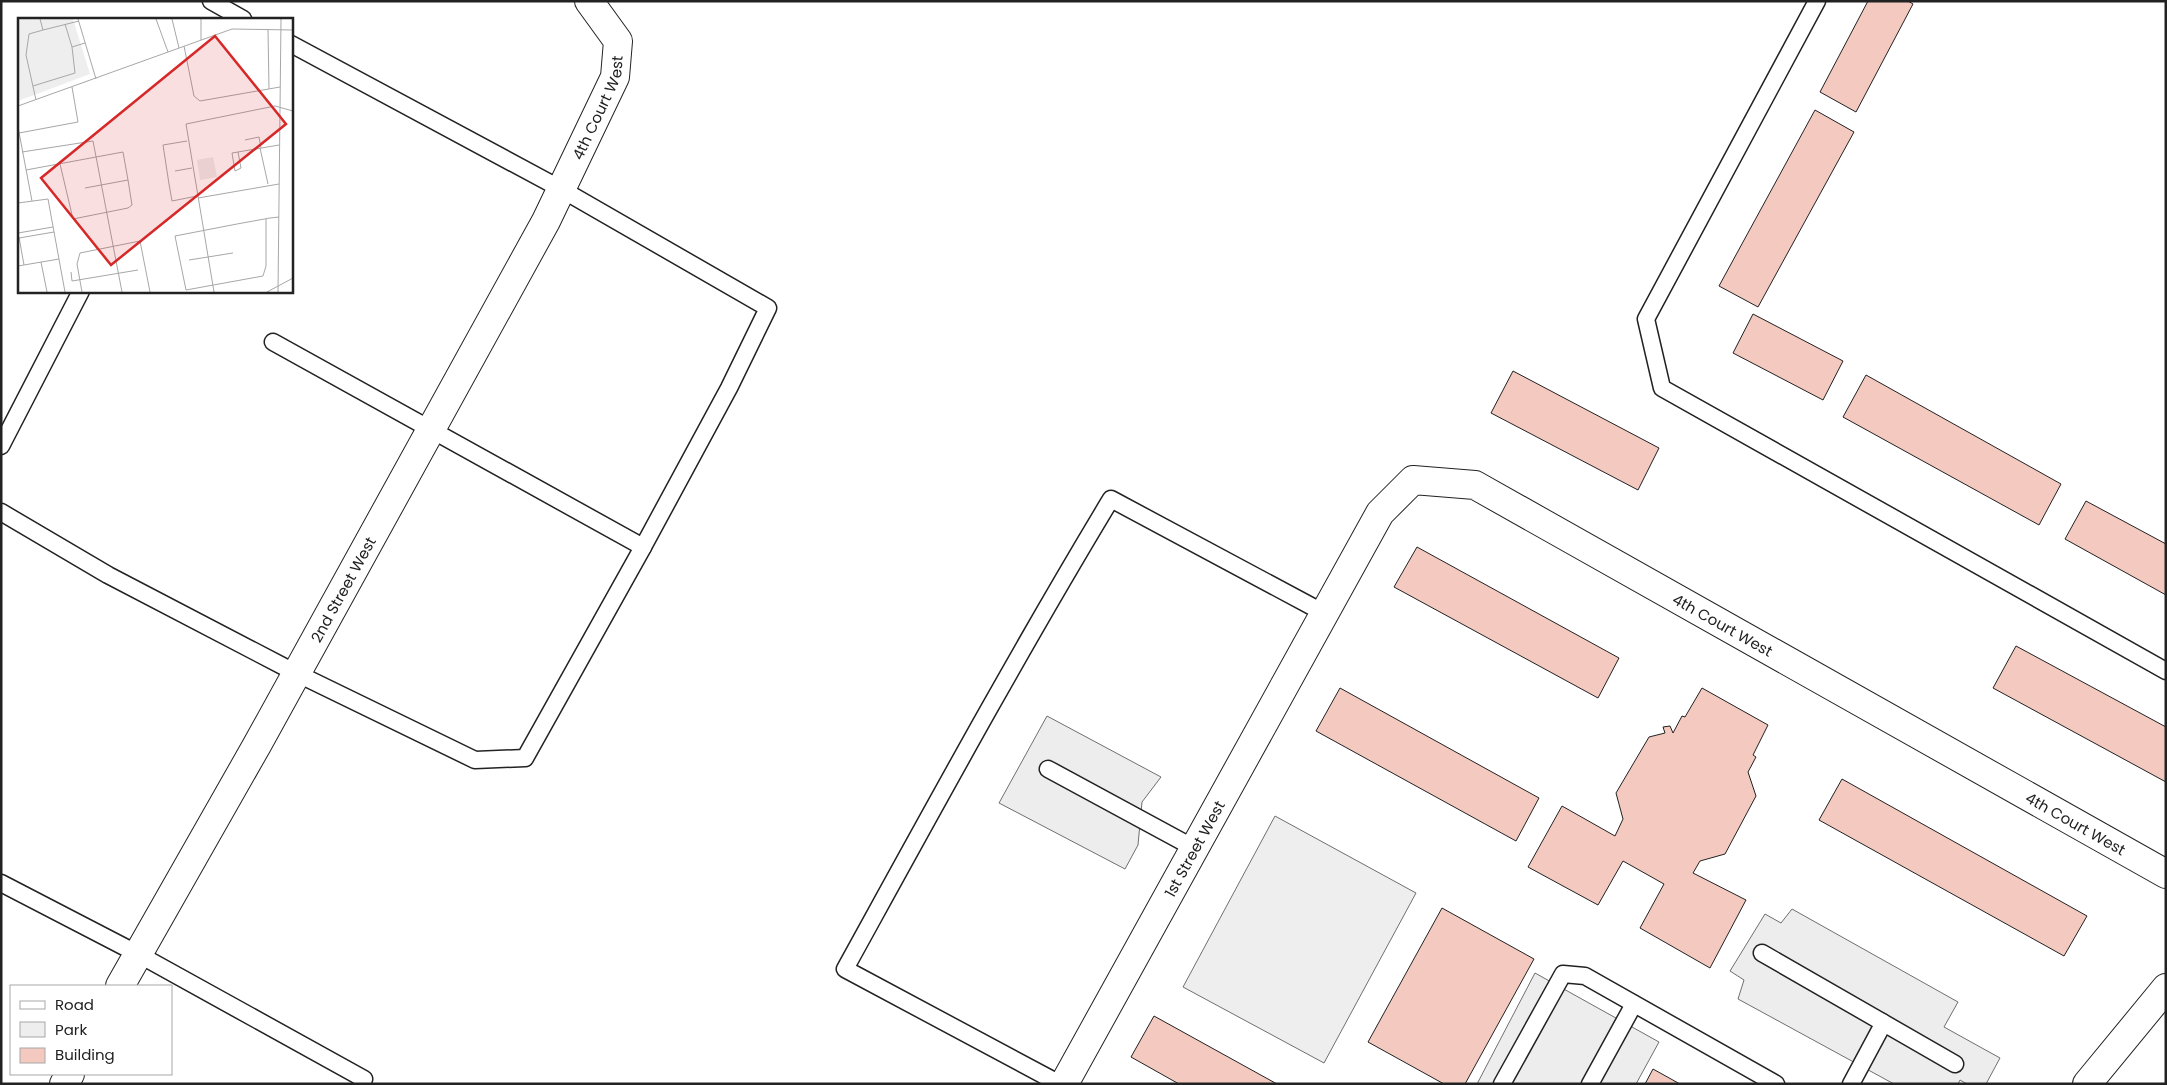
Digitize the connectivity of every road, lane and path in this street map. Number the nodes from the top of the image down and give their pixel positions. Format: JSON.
{"nodes":[{"id":1,"x":211,"y":1,"type":"edge"},
{"id":2,"x":588,"y":1,"type":"edge"},
{"id":3,"x":1817,"y":1,"type":"edge"},
{"id":4,"x":235,"y":17,"type":"edge"},
{"id":5,"x":292,"y":45,"type":"edge"},
{"id":6,"x":560,"y":188,"type":"junction"},
{"id":7,"x":80,"y":292,"type":"edge"},
{"id":8,"x":273,"y":342,"type":"dead end"},
{"id":9,"x":431,"y":430,"type":"junction"},
{"id":10,"x":1,"y":446,"type":"edge"},
{"id":11,"x":1,"y":512,"type":"edge"},
{"id":12,"x":643,"y":547,"type":"junction"},
{"id":13,"x":1324,"y":613,"type":"junction"},
{"id":14,"x":2166,"y":671,"type":"edge"},
{"id":15,"x":296,"y":673,"type":"junction"},
{"id":16,"x":1048,"y":769,"type":"dead end"},
{"id":17,"x":1194,"y":848,"type":"junction"},
{"id":18,"x":2166,"y":874,"type":"edge"},
{"id":19,"x":1,"y":882,"type":"edge"},
{"id":20,"x":138,"y":954,"type":"junction"},
{"id":21,"x":1762,"y":954,"type":"dead end"},
{"id":22,"x":121,"y":985,"type":"edge"},
{"id":23,"x":2166,"y":988,"type":"edge"},
{"id":24,"x":1634,"y":1004,"type":"junction"},
{"id":25,"x":1882,"y":1022,"type":"junction"},
{"id":26,"x":1955,"y":1064,"type":"dead end"},
{"id":27,"x":362,"y":1084,"type":"edge"},
{"id":28,"x":1060,"y":1084,"type":"edge"},
{"id":29,"x":1064,"y":1084,"type":"edge"},
{"id":30,"x":1502,"y":1084,"type":"edge"},
{"id":31,"x":1590,"y":1084,"type":"edge"},
{"id":32,"x":1776,"y":1084,"type":"edge"},
{"id":33,"x":1851,"y":1084,"type":"edge"},
{"id":34,"x":2087,"y":1084,"type":"edge"}],
"edges":[{"from":1,"to":4,"type":"lane"},
{"from":2,"to":6,"type":"street","name":"4th Court West"},
{"from":3,"to":14,"type":"lane"},
{"from":5,"to":6,"type":"lane"},
{"from":6,"to":9,"type":"street","name":"2nd Street West"},
{"from":6,"to":12,"type":"lane"},
{"from":7,"to":10,"type":"lane"},
{"from":8,"to":9,"type":"lane"},
{"from":9,"to":12,"type":"lane"},
{"from":9,"to":15,"type":"street","name":"2nd Street West"},
{"from":11,"to":15,"type":"lane"},
{"from":12,"to":15,"type":"lane"},
{"from":13,"to":17,"type":"street","name":"1st Street West"},
{"from":13,"to":18,"type":"street","name":"4th Court West"},
{"from":13,"to":28,"type":"lane"},
{"from":15,"to":20,"type":"street","name":"2nd Street West"},
{"from":16,"to":17,"type":"lane"},
{"from":17,"to":29,"type":"street","name":"1st Street West"},
{"from":19,"to":20,"type":"lane"},
{"from":20,"to":22,"type":"street","name":"2nd Street West"},
{"from":20,"to":27,"type":"lane"},
{"from":21,"to":25,"type":"lane"},
{"from":23,"to":34,"type":"street"},
{"from":24,"to":30,"type":"lane"},
{"from":24,"to":31,"type":"lane"},
{"from":24,"to":32,"type":"lane"},
{"from":25,"to":26,"type":"lane"},
{"from":25,"to":33,"type":"lane"}]}
